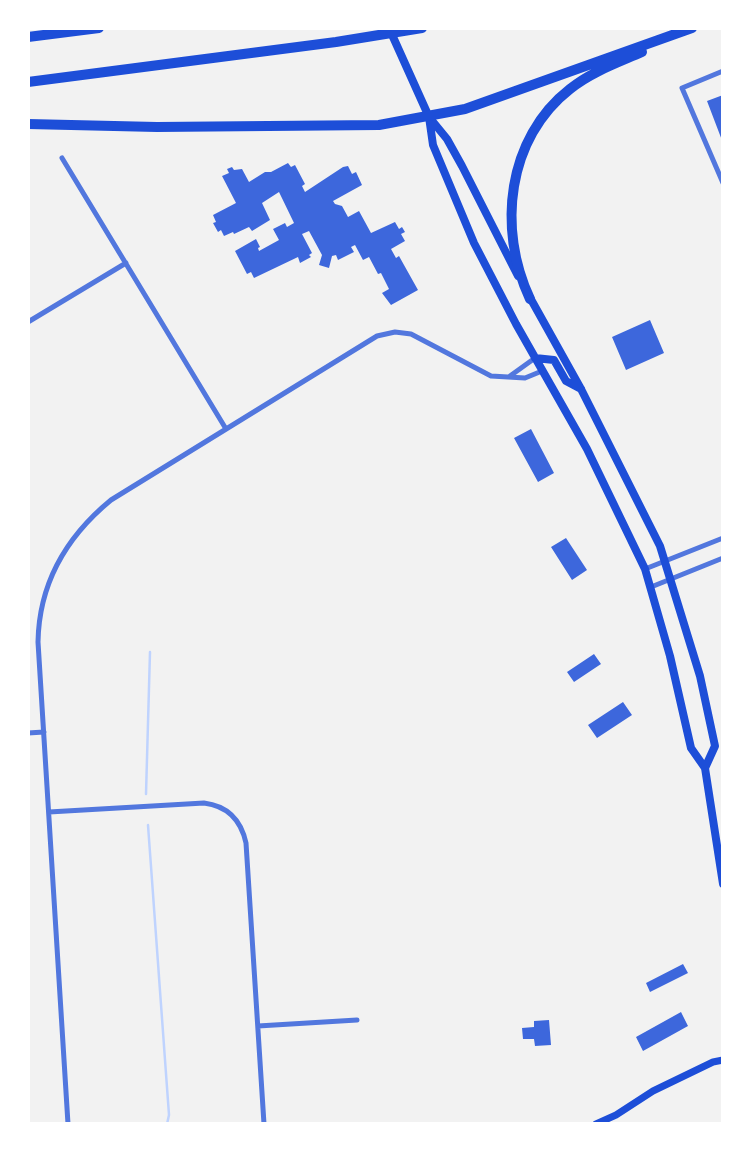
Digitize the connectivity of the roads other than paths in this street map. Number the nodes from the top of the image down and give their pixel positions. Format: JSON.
{"nodes":[{"id":1,"x":99,"y":28,"type":"edge"},
{"id":2,"x":389,"y":28,"type":"edge"},
{"id":3,"x":422,"y":28,"type":"edge"},
{"id":4,"x":694,"y":28,"type":"edge"},
{"id":5,"x":28,"y":37,"type":"edge"},
{"id":6,"x":723,"y":71,"type":"edge"},
{"id":7,"x":28,"y":82,"type":"edge"},
{"id":8,"x":429,"y":117,"type":"junction"},
{"id":9,"x":28,"y":124,"type":"edge"},
{"id":10,"x":62,"y":158,"type":"dead end"},
{"id":11,"x":723,"y":183,"type":"edge"},
{"id":12,"x":126,"y":263,"type":"junction"},
{"id":13,"x":530,"y":299,"type":"junction"},
{"id":14,"x":28,"y":322,"type":"edge"},
{"id":15,"x":535,"y":358,"type":"junction"},
{"id":16,"x":542,"y":371,"type":"junction"},
{"id":17,"x":510,"y":376,"type":"junction"},
{"id":18,"x":581,"y":389,"type":"junction"},
{"id":19,"x":226,"y":429,"type":"junction"},
{"id":20,"x":723,"y":538,"type":"edge"},
{"id":21,"x":723,"y":558,"type":"edge"},
{"id":22,"x":664,"y":561,"type":"junction"},
{"id":23,"x":645,"y":569,"type":"junction"},
{"id":24,"x":670,"y":579,"type":"junction"},
{"id":25,"x":651,"y":587,"type":"junction"},
{"id":26,"x":44,"y":732,"type":"junction"},
{"id":27,"x":28,"y":733,"type":"edge"},
{"id":28,"x":705,"y":768,"type":"junction"},
{"id":29,"x":49,"y":812,"type":"junction"},
{"id":30,"x":723,"y":884,"type":"edge"},
{"id":31,"x":357,"y":1020,"type":"dead end"},
{"id":32,"x":258,"y":1026,"type":"junction"},
{"id":33,"x":723,"y":1060,"type":"edge"},
{"id":34,"x":68,"y":1124,"type":"edge"},
{"id":35,"x":264,"y":1124,"type":"edge"},
{"id":36,"x":596,"y":1124,"type":"edge"}],
"edges":[{"from":1,"to":5,"type":"highway"},
{"from":2,"to":8,"type":"main road"},
{"from":3,"to":7,"type":"highway"},
{"from":4,"to":8,"type":"highway"},
{"from":4,"to":13,"type":"highway"},
{"from":6,"to":11,"type":"street"},
{"from":8,"to":9,"type":"highway"},
{"from":8,"to":13,"type":"main road"},
{"from":8,"to":15,"type":"main road"},
{"from":10,"to":12,"type":"street"},
{"from":12,"to":14,"type":"street"},
{"from":12,"to":19,"type":"street"},
{"from":13,"to":18,"type":"main road"},
{"from":15,"to":16,"type":"main road"},
{"from":15,"to":17,"type":"street"},
{"from":15,"to":18,"type":"main road"},
{"from":16,"to":17,"type":"street"},
{"from":16,"to":23,"type":"main road"},
{"from":17,"to":19,"type":"street"},
{"from":18,"to":22,"type":"main road"},
{"from":19,"to":26,"type":"street"},
{"from":20,"to":22,"type":"street"},
{"from":21,"to":24,"type":"street"},
{"from":22,"to":23,"type":"street"},
{"from":22,"to":24,"type":"main road"},
{"from":23,"to":25,"type":"main road"},
{"from":24,"to":25,"type":"street"},
{"from":24,"to":28,"type":"main road"},
{"from":25,"to":28,"type":"main road"},
{"from":26,"to":27,"type":"street"},
{"from":26,"to":29,"type":"street"},
{"from":28,"to":30,"type":"main road"},
{"from":29,"to":32,"type":"street"},
{"from":29,"to":34,"type":"street"},
{"from":31,"to":32,"type":"street"},
{"from":32,"to":35,"type":"street"},
{"from":33,"to":36,"type":"main road"}]}
